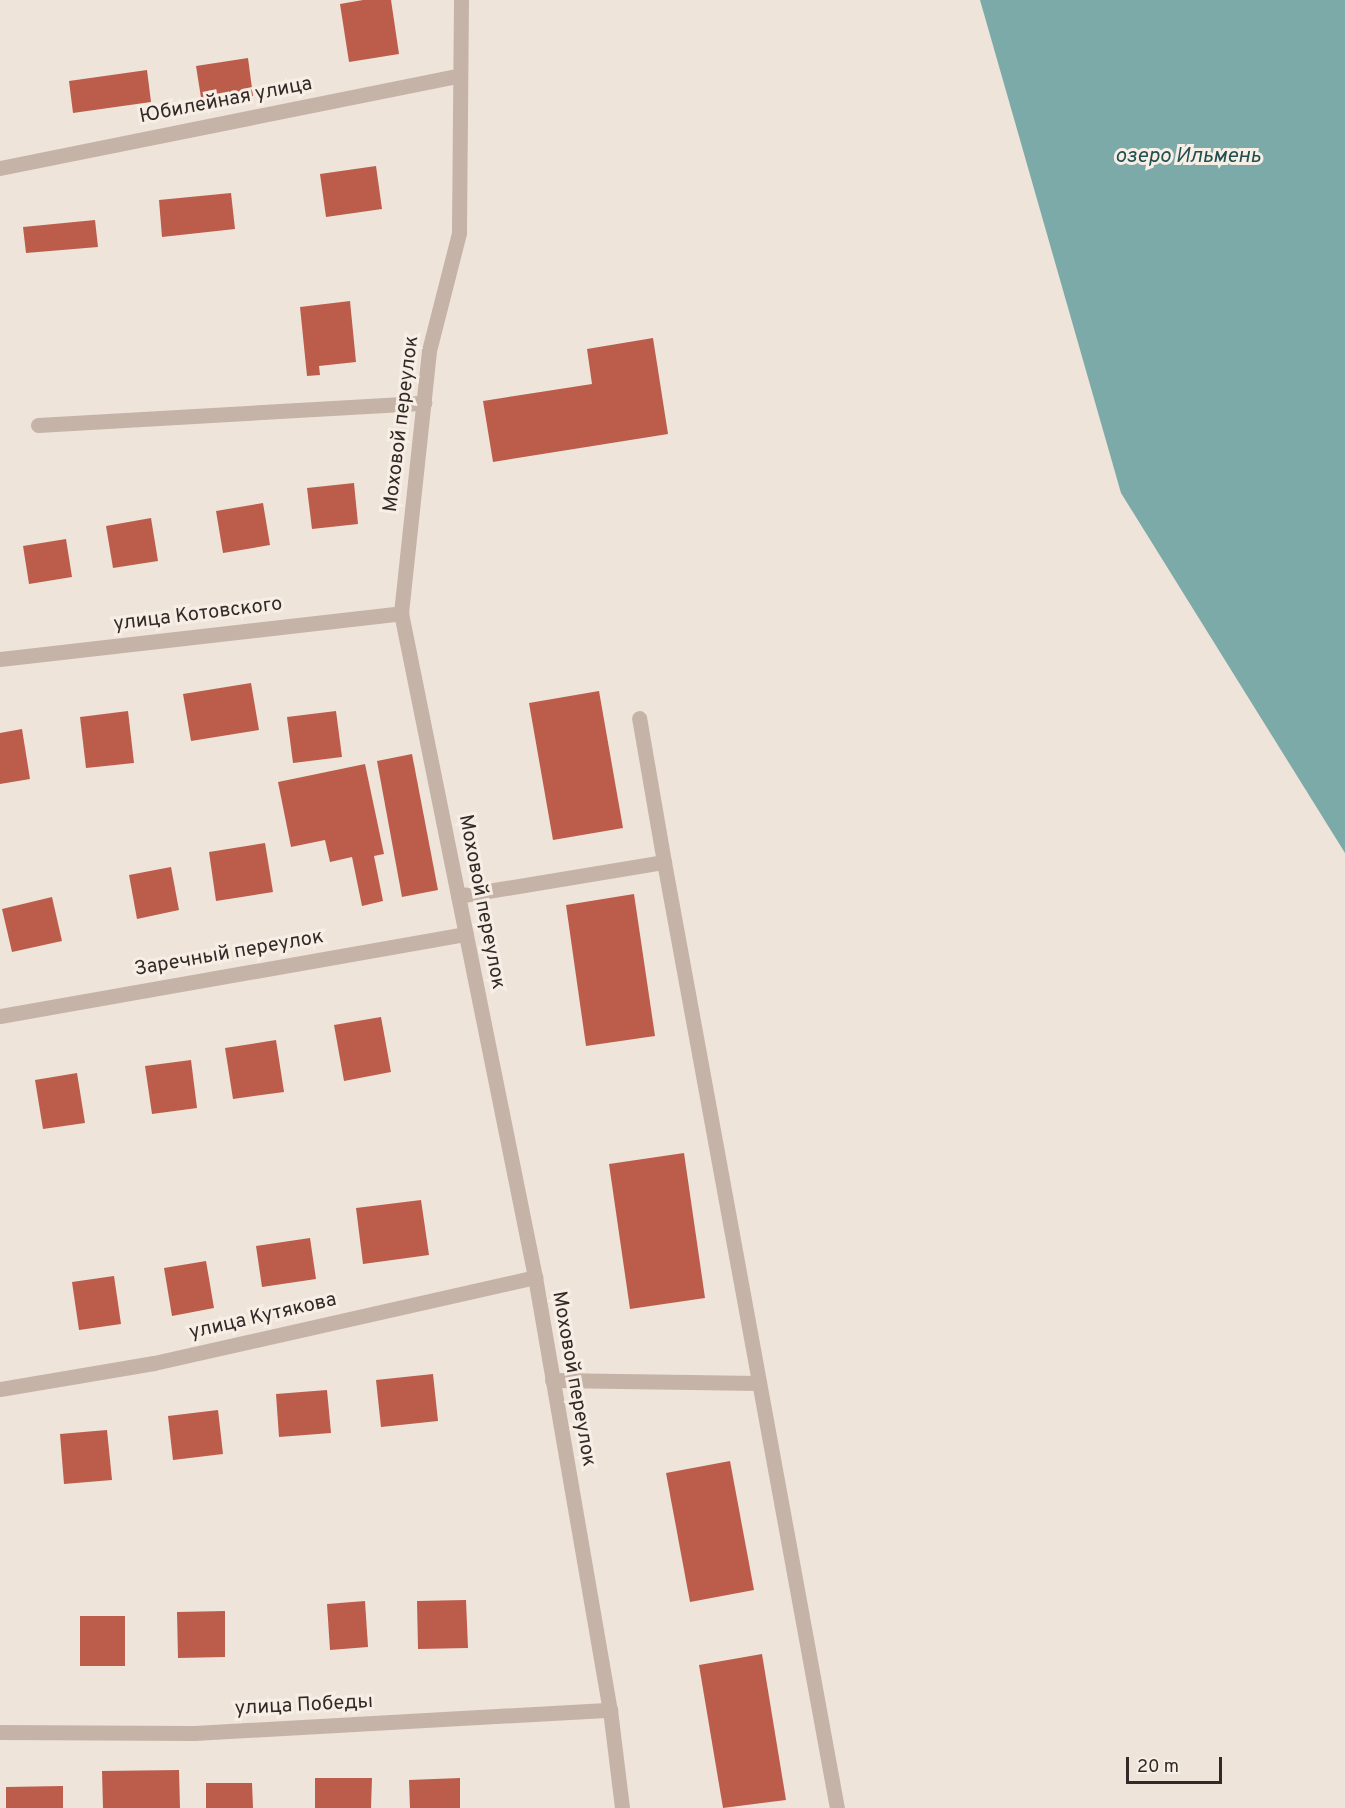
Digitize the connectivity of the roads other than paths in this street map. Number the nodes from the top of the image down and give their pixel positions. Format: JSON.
{"nodes":[{"id":1,"x":461,"y":0,"type":"edge"},
{"id":2,"x":460,"y":75,"type":"junction"},
{"id":3,"x":0,"y":168,"type":"edge"},
{"id":4,"x":424,"y":403,"type":"junction"},
{"id":5,"x":38,"y":425,"type":"dead end"},
{"id":6,"x":401,"y":613,"type":"junction"},
{"id":7,"x":0,"y":659,"type":"edge"},
{"id":8,"x":639,"y":718,"type":"dead end"},
{"id":9,"x":664,"y":862,"type":"junction"},
{"id":10,"x":458,"y":896,"type":"junction"},
{"id":11,"x":466,"y":934,"type":"junction"},
{"id":12,"x":0,"y":1016,"type":"edge"},
{"id":13,"x":535,"y":1277,"type":"junction"},
{"id":14,"x":552,"y":1380,"type":"junction"},
{"id":15,"x":759,"y":1383,"type":"junction"},
{"id":16,"x":0,"y":1389,"type":"edge"},
{"id":17,"x":610,"y":1710,"type":"junction"},
{"id":18,"x":0,"y":1732,"type":"edge"},
{"id":19,"x":622,"y":1808,"type":"edge"},
{"id":20,"x":837,"y":1808,"type":"edge"}],
"edges":[{"from":1,"to":2,"type":"street","name":"Моховой переулок"},
{"from":2,"to":3,"type":"street","name":"Юбилейная улица"},
{"from":2,"to":4,"type":"street","name":"Моховой переулок"},
{"from":4,"to":5,"type":"street"},
{"from":4,"to":6,"type":"street","name":"Моховой переулок"},
{"from":6,"to":7,"type":"street","name":"улица Котовского"},
{"from":6,"to":10,"type":"street","name":"Моховой переулок"},
{"from":8,"to":9,"type":"street"},
{"from":9,"to":10,"type":"street"},
{"from":9,"to":15,"type":"street"},
{"from":10,"to":11,"type":"street","name":"Моховой переулок"},
{"from":11,"to":12,"type":"street","name":"Заречный переулок"},
{"from":11,"to":13,"type":"street","name":"Моховой переулок"},
{"from":13,"to":14,"type":"street","name":"Моховой переулок"},
{"from":13,"to":16,"type":"street","name":"улица Кутякова"},
{"from":14,"to":15,"type":"street"},
{"from":14,"to":17,"type":"street","name":"Моховой переулок"},
{"from":15,"to":20,"type":"street"},
{"from":17,"to":18,"type":"street","name":"улица Победы"},
{"from":17,"to":19,"type":"street","name":"Моховой переулок"}]}
